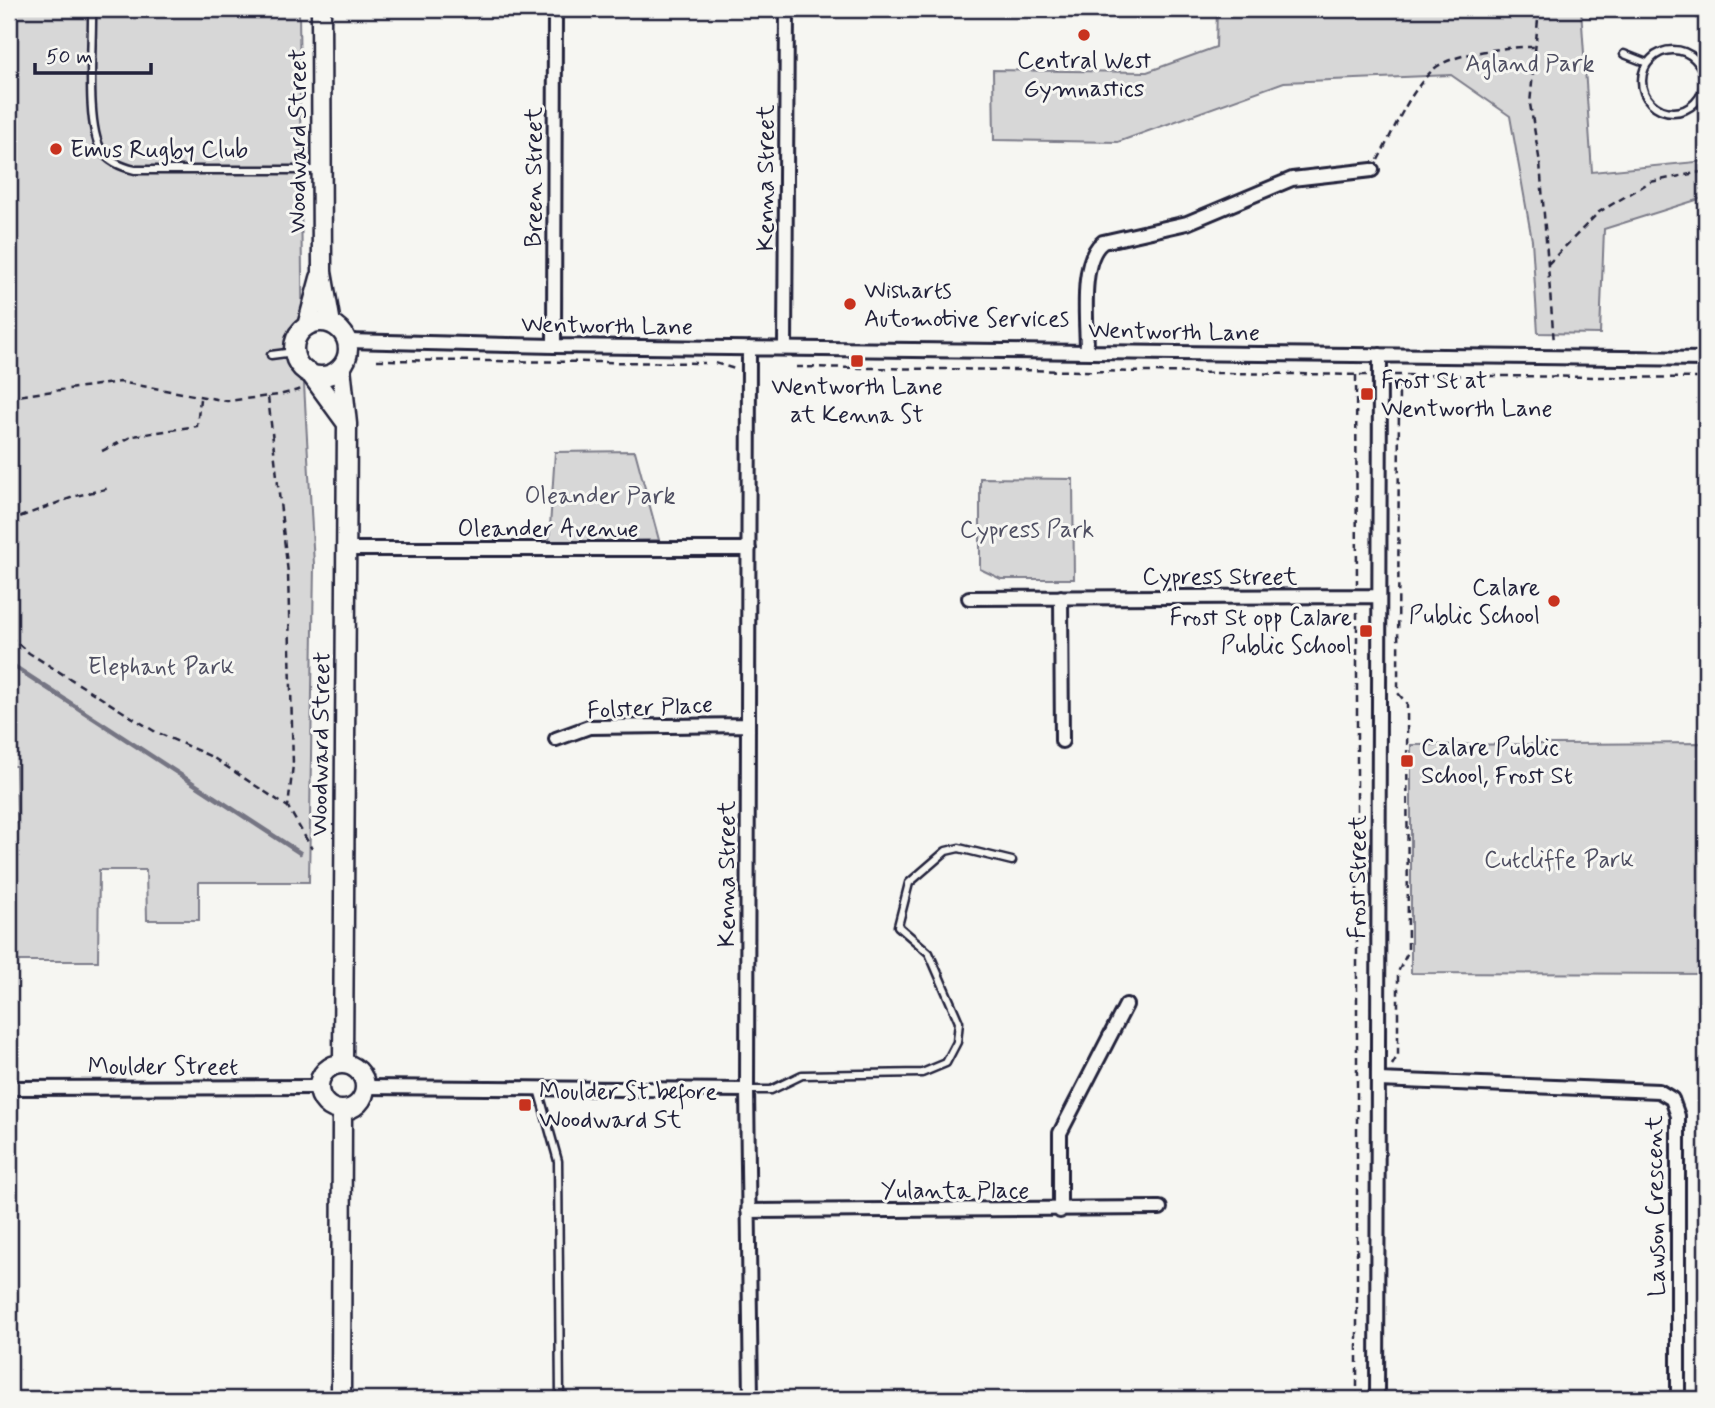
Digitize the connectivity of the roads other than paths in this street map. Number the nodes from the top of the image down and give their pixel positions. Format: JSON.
{"nodes":[{"id":1,"x":92,"y":9,"type":"edge"},
{"id":2,"x":321,"y":9,"type":"edge"},
{"id":3,"x":555,"y":9,"type":"edge"},
{"id":4,"x":786,"y":9,"type":"edge"},
{"id":5,"x":1623,"y":54,"type":"dead end"},
{"id":6,"x":1647,"y":63,"type":"junction"},
{"id":7,"x":1703,"y":98,"type":"edge"},
{"id":8,"x":321,"y":170,"type":"junction"},
{"id":9,"x":1372,"y":170,"type":"road end"},
{"id":10,"x":322,"y":272,"type":"junction"},
{"id":11,"x":331,"y":324,"type":"junction"},
{"id":12,"x":307,"y":326,"type":"junction"},
{"id":13,"x":347,"y":341,"type":"junction"},
{"id":14,"x":554,"y":346,"type":"junction"},
{"id":15,"x":749,"y":348,"type":"junction"},
{"id":16,"x":785,"y":348,"type":"junction"},
{"id":17,"x":1087,"y":351,"type":"junction"},
{"id":18,"x":294,"y":352,"type":"junction"},
{"id":19,"x":271,"y":355,"type":"dead end"},
{"id":20,"x":1380,"y":355,"type":"junction"},
{"id":21,"x":1706,"y":359,"type":"edge"},
{"id":22,"x":341,"y":367,"type":"junction"},
{"id":23,"x":314,"y":379,"type":"junction"},
{"id":24,"x":347,"y":424,"type":"junction"},
{"id":25,"x":348,"y":549,"type":"junction"},
{"id":26,"x":749,"y":549,"type":"junction"},
{"id":27,"x":1378,"y":596,"type":"junction"},
{"id":28,"x":1061,"y":597,"type":"junction"},
{"id":29,"x":969,"y":598,"type":"dead end"},
{"id":30,"x":747,"y":725,"type":"junction"},
{"id":31,"x":556,"y":739,"type":"dead end"},
{"id":32,"x":1062,"y":741,"type":"dead end"},
{"id":33,"x":1012,"y":861,"type":"dead end"},
{"id":34,"x":1126,"y":1005,"type":"dead end"},
{"id":35,"x":343,"y":1063,"type":"junction"},
{"id":36,"x":1378,"y":1080,"type":"junction"},
{"id":37,"x":318,"y":1087,"type":"junction"},
{"id":38,"x":365,"y":1087,"type":"junction"},
{"id":39,"x":9,"y":1088,"type":"edge"},
{"id":40,"x":538,"y":1089,"type":"junction"},
{"id":41,"x":747,"y":1090,"type":"junction"},
{"id":42,"x":342,"y":1111,"type":"junction"},
{"id":43,"x":1160,"y":1209,"type":"dead end"},
{"id":44,"x":748,"y":1211,"type":"junction"},
{"id":45,"x":1060,"y":1211,"type":"junction"},
{"id":46,"x":341,"y":1399,"type":"edge"},
{"id":47,"x":560,"y":1399,"type":"edge"},
{"id":48,"x":751,"y":1399,"type":"edge"},
{"id":49,"x":1377,"y":1399,"type":"edge"},
{"id":50,"x":1678,"y":1399,"type":"edge"}],
"edges":[{"from":1,"to":8,"type":"lane"},
{"from":2,"to":8,"type":"street","name":"Woodward Street"},
{"from":3,"to":14,"type":"street","name":"Breen Street"},
{"from":4,"to":16,"type":"street","name":"Kenna Street"},
{"from":5,"to":6,"type":"lane"},
{"from":6,"to":7,"type":"lane"},
{"from":6,"to":7,"type":"lane"},
{"from":8,"to":10,"type":"street","name":"Woodward Street"},
{"from":9,"to":17,"type":"street"},
{"from":10,"to":11,"type":"street","name":"Woodward Street"},
{"from":10,"to":12,"type":"street","name":"Woodward Street"},
{"from":11,"to":12,"type":"street"},
{"from":11,"to":13,"type":"street"},
{"from":12,"to":18,"type":"street"},
{"from":13,"to":14,"type":"street","name":"Wentworth Lane"},
{"from":13,"to":22,"type":"street"},
{"from":14,"to":15,"type":"street","name":"Wentworth Lane"},
{"from":15,"to":16,"type":"street","name":"Wentworth Lane"},
{"from":15,"to":26,"type":"street","name":"Kenna Street"},
{"from":16,"to":17,"type":"street","name":"Wentworth Lane"},
{"from":17,"to":20,"type":"street","name":"Wentworth Lane"},
{"from":18,"to":19,"type":"lane"},
{"from":18,"to":23,"type":"street"},
{"from":20,"to":21,"type":"street","name":"Wentworth Lane"},
{"from":20,"to":27,"type":"street","name":"Frost Street"},
{"from":22,"to":23,"type":"street"},
{"from":22,"to":24,"type":"street","name":"Woodward Street"},
{"from":23,"to":24,"type":"street"},
{"from":24,"to":25,"type":"street","name":"Woodward Street"},
{"from":25,"to":26,"type":"street","name":"Oleander Avenue"},
{"from":25,"to":35,"type":"street","name":"Woodward Street"},
{"from":26,"to":30,"type":"street","name":"Kenna Street"},
{"from":27,"to":28,"type":"street","name":"Cypress Street"},
{"from":27,"to":36,"type":"street","name":"Frost Street"},
{"from":28,"to":29,"type":"street","name":"Cypress Street"},
{"from":28,"to":32,"type":"street"},
{"from":30,"to":31,"type":"street","name":"Folster Place"},
{"from":30,"to":41,"type":"street","name":"Kenna Street"},
{"from":33,"to":41,"type":"lane"},
{"from":34,"to":45,"type":"street"},
{"from":35,"to":37,"type":"street"},
{"from":35,"to":38,"type":"street"},
{"from":36,"to":49,"type":"street","name":"Frost Street"},
{"from":36,"to":50,"type":"street","name":"Lawson Crescent"},
{"from":37,"to":39,"type":"street","name":"Moulder Street"},
{"from":37,"to":42,"type":"street"},
{"from":38,"to":40,"type":"street"},
{"from":38,"to":42,"type":"street"},
{"from":40,"to":41,"type":"street"},
{"from":40,"to":47,"type":"lane"},
{"from":41,"to":44,"type":"street","name":"Kenna Street"},
{"from":42,"to":46,"type":"street"},
{"from":43,"to":45,"type":"street","name":"Yulanta Place"},
{"from":44,"to":45,"type":"street","name":"Yulanta Place"},
{"from":44,"to":48,"type":"street","name":"Kenna Street"}]}
